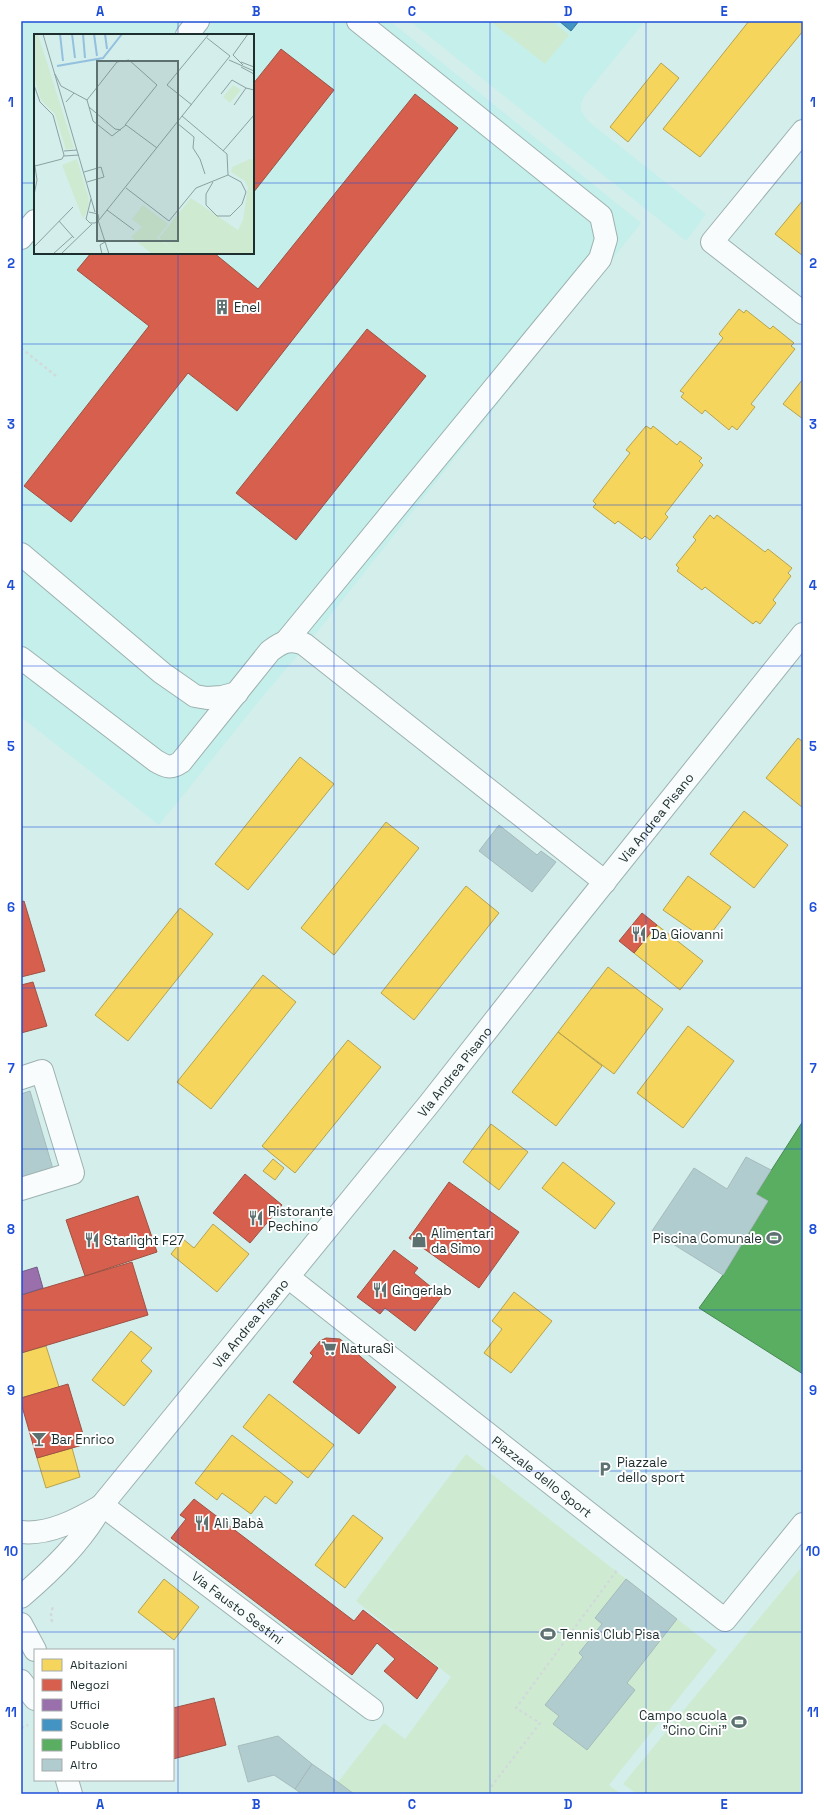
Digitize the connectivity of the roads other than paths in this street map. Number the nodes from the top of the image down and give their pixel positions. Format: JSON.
{"nodes":[{"id":1,"x":198,"y":21,"type":"edge"},
{"id":2,"x":358,"y":21,"type":"edge"},
{"id":3,"x":188,"y":34,"type":"edge"},
{"id":4,"x":803,"y":131,"type":"edge"},
{"id":5,"x":34,"y":222,"type":"edge"},
{"id":6,"x":21,"y":238,"type":"edge"},
{"id":7,"x":803,"y":313,"type":"edge"},
{"id":8,"x":21,"y":554,"type":"edge"},
{"id":9,"x":803,"y":634,"type":"edge"},
{"id":10,"x":287,"y":640,"type":"junction"},
{"id":11,"x":21,"y":658,"type":"edge"},
{"id":12,"x":237,"y":693,"type":"junction"},
{"id":13,"x":605,"y":882,"type":"junction"},
{"id":14,"x":21,"y":1078,"type":"edge"},
{"id":15,"x":21,"y":1189,"type":"edge"},
{"id":16,"x":288,"y":1277,"type":"junction"},
{"id":17,"x":102,"y":1506,"type":"junction"},
{"id":18,"x":803,"y":1524,"type":"edge"},
{"id":19,"x":21,"y":1532,"type":"edge"},
{"id":20,"x":21,"y":1597,"type":"edge"},
{"id":21,"x":21,"y":1624,"type":"edge"},
{"id":22,"x":34,"y":1649,"type":"edge"},
{"id":23,"x":21,"y":1681,"type":"edge"},
{"id":24,"x":34,"y":1698,"type":"edge"},
{"id":25,"x":372,"y":1709,"type":"dead end"},
{"id":26,"x":67,"y":1781,"type":"edge"},
{"id":27,"x":71,"y":1794,"type":"edge"}],
"edges":[{"from":1,"to":3,"type":"street"},
{"from":2,"to":10,"type":"street"},
{"from":4,"to":7,"type":"street"},
{"from":5,"to":6,"type":"street"},
{"from":8,"to":12,"type":"street"},
{"from":9,"to":13,"type":"street","name":"Via Andrea Pisano"},
{"from":10,"to":12,"type":"street"},
{"from":10,"to":13,"type":"street"},
{"from":11,"to":12,"type":"street"},
{"from":13,"to":16,"type":"street","name":"Via Andrea Pisano"},
{"from":14,"to":15,"type":"street"},
{"from":16,"to":17,"type":"street","name":"Via Andrea Pisano"},
{"from":16,"to":18,"type":"street","name":"Piazzale dello Sport"},
{"from":17,"to":19,"type":"street","name":"Via Andrea Pisano"},
{"from":17,"to":20,"type":"street","name":"Via Andrea Pisano"},
{"from":17,"to":25,"type":"street","name":"Via Fausto Sestini"},
{"from":21,"to":22,"type":"street"},
{"from":23,"to":24,"type":"street"},
{"from":26,"to":27,"type":"street"}]}
